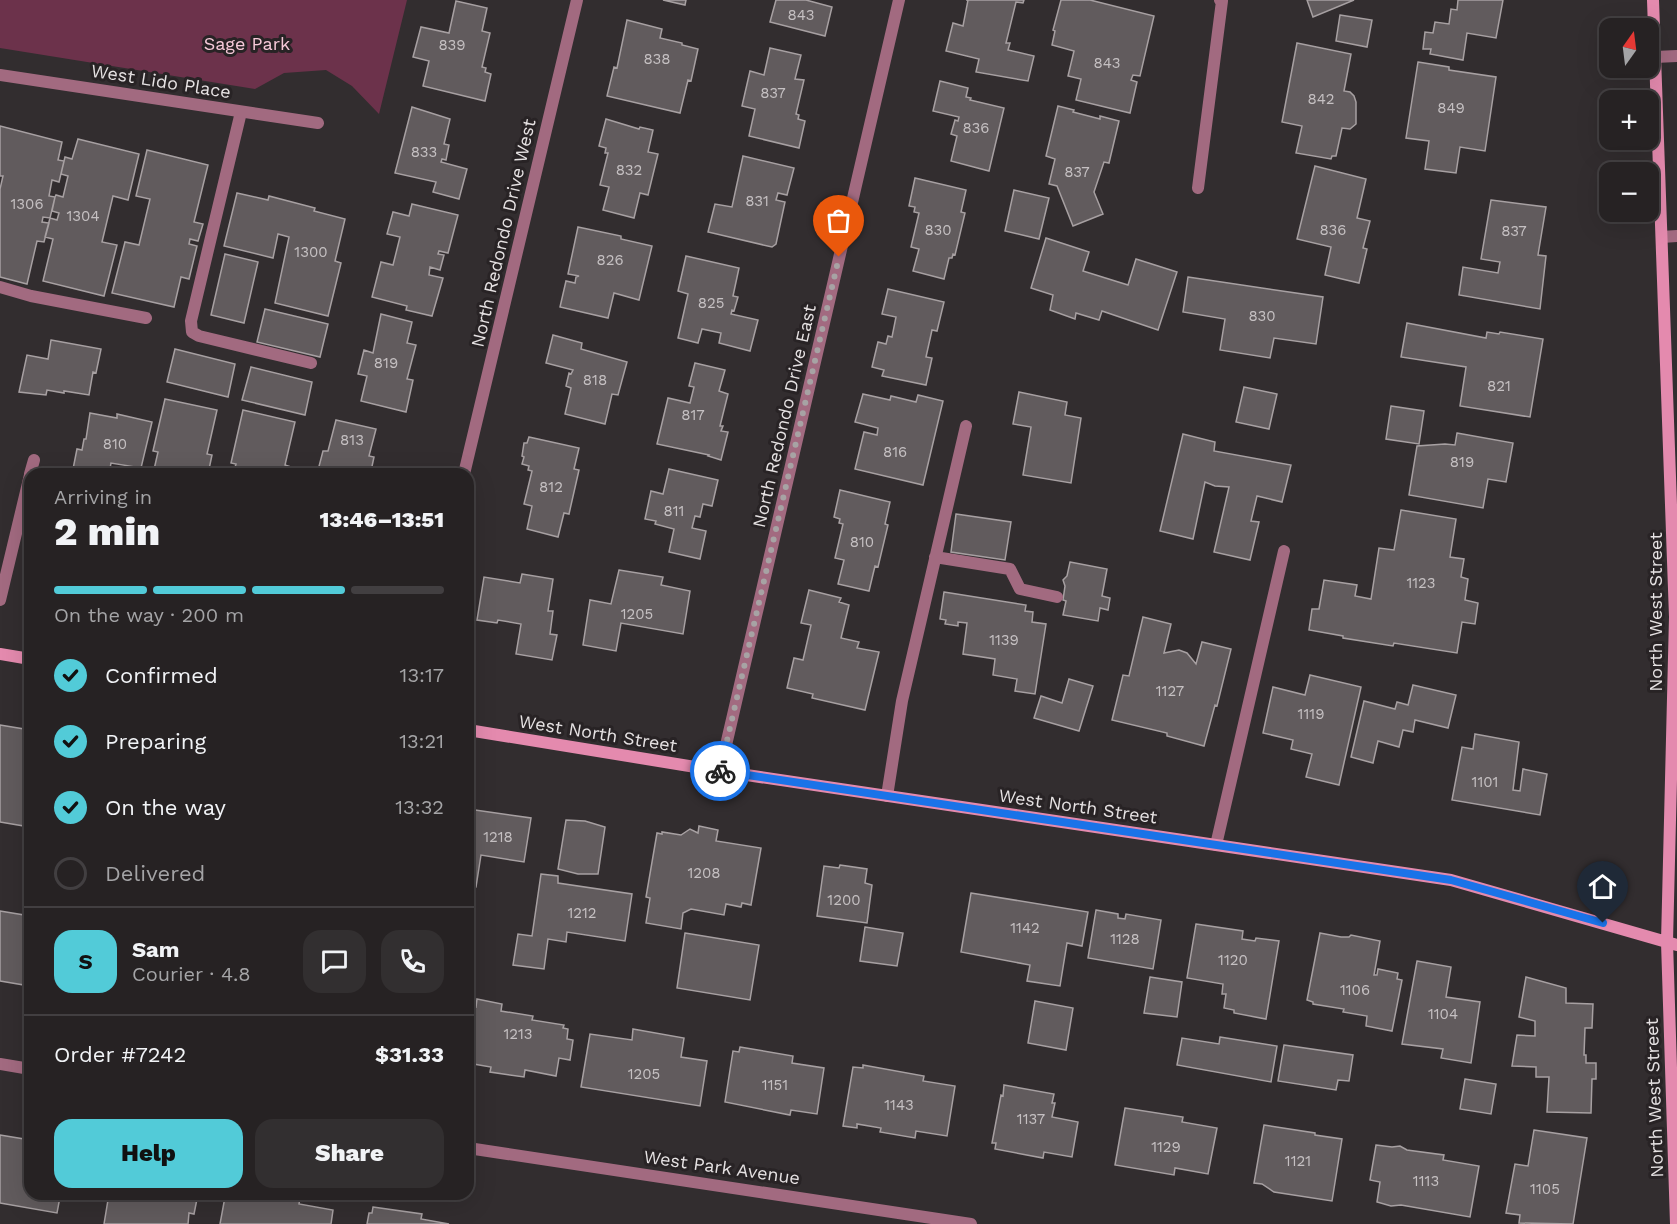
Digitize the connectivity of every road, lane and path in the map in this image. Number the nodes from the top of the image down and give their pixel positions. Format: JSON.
{"nodes":[{"id":1,"x":577,"y":0,"type":"edge"},
{"id":2,"x":899,"y":0,"type":"edge"},
{"id":3,"x":1221,"y":0,"type":"edge"},
{"id":4,"x":1653,"y":0,"type":"edge"},
{"id":5,"x":1654,"y":18,"type":"edge"},
{"id":6,"x":1677,"y":56,"type":"edge"},
{"id":7,"x":1659,"y":57,"type":"edge"},
{"id":8,"x":0,"y":75,"type":"edge"},
{"id":9,"x":1656,"y":78,"type":"edge"},
{"id":10,"x":241,"y":112,"type":"junction"},
{"id":11,"x":318,"y":123,"type":"dead end"},
{"id":12,"x":1198,"y":188,"type":"dead end"},
{"id":13,"x":1677,"y":236,"type":"edge"},
{"id":14,"x":1662,"y":237,"type":"junction"},
{"id":15,"x":0,"y":287,"type":"edge"},
{"id":16,"x":146,"y":318,"type":"dead end"},
{"id":17,"x":310,"y":363,"type":"dead end"},
{"id":18,"x":966,"y":426,"type":"dead end"},
{"id":19,"x":34,"y":460,"type":"dead end"},
{"id":20,"x":32,"y":468,"type":"edge"},
{"id":21,"x":465,"y":468,"type":"edge"},
{"id":22,"x":24,"y":500,"type":"edge"},
{"id":23,"x":1284,"y":551,"type":"dead end"},
{"id":24,"x":935,"y":557,"type":"junction"},
{"id":25,"x":1057,"y":597,"type":"dead end"},
{"id":26,"x":0,"y":600,"type":"edge"},
{"id":27,"x":1676,"y":617,"type":"edge"},
{"id":28,"x":0,"y":654,"type":"edge"},
{"id":29,"x":24,"y":658,"type":"edge"},
{"id":30,"x":474,"y":731,"type":"edge"},
{"id":31,"x":720,"y":771,"type":"junction"},
{"id":32,"x":887,"y":796,"type":"junction"},
{"id":33,"x":1216,"y":845,"type":"junction"},
{"id":34,"x":1672,"y":943,"type":"edge"},
{"id":35,"x":0,"y":1064,"type":"edge"},
{"id":36,"x":24,"y":1068,"type":"edge"},
{"id":37,"x":474,"y":1149,"type":"edge"},
{"id":38,"x":971,"y":1224,"type":"edge"},
{"id":39,"x":1676,"y":1224,"type":"edge"}],
"edges":[{"from":1,"to":21,"type":"street","name":"North Redondo Drive West"},
{"from":2,"to":31,"type":"street","name":"North Redondo Drive East"},
{"from":3,"to":12,"type":"street"},
{"from":4,"to":5,"type":"street","name":"North West Street"},
{"from":6,"to":7,"type":"street"},
{"from":8,"to":10,"type":"street","name":"West Lido Place"},
{"from":9,"to":14,"type":"street","name":"North West Street"},
{"from":10,"to":11,"type":"street","name":"West Lido Place"},
{"from":10,"to":17,"type":"street"},
{"from":13,"to":14,"type":"street"},
{"from":14,"to":27,"type":"street","name":"North West Street"},
{"from":15,"to":16,"type":"street"},
{"from":18,"to":24,"type":"street"},
{"from":19,"to":20,"type":"street"},
{"from":22,"to":26,"type":"street"},
{"from":23,"to":33,"type":"street"},
{"from":24,"to":25,"type":"street"},
{"from":24,"to":32,"type":"street"},
{"from":27,"to":34,"type":"street","name":"North West Street"},
{"from":28,"to":29,"type":"street"},
{"from":30,"to":31,"type":"street","name":"West North Street"},
{"from":31,"to":32,"type":"street","name":"West North Street"},
{"from":32,"to":33,"type":"street","name":"West North Street"},
{"from":33,"to":34,"type":"street","name":"West North Street"},
{"from":34,"to":39,"type":"street","name":"North West Street"},
{"from":35,"to":36,"type":"street"},
{"from":37,"to":38,"type":"street","name":"West Park Avenue"}]}
